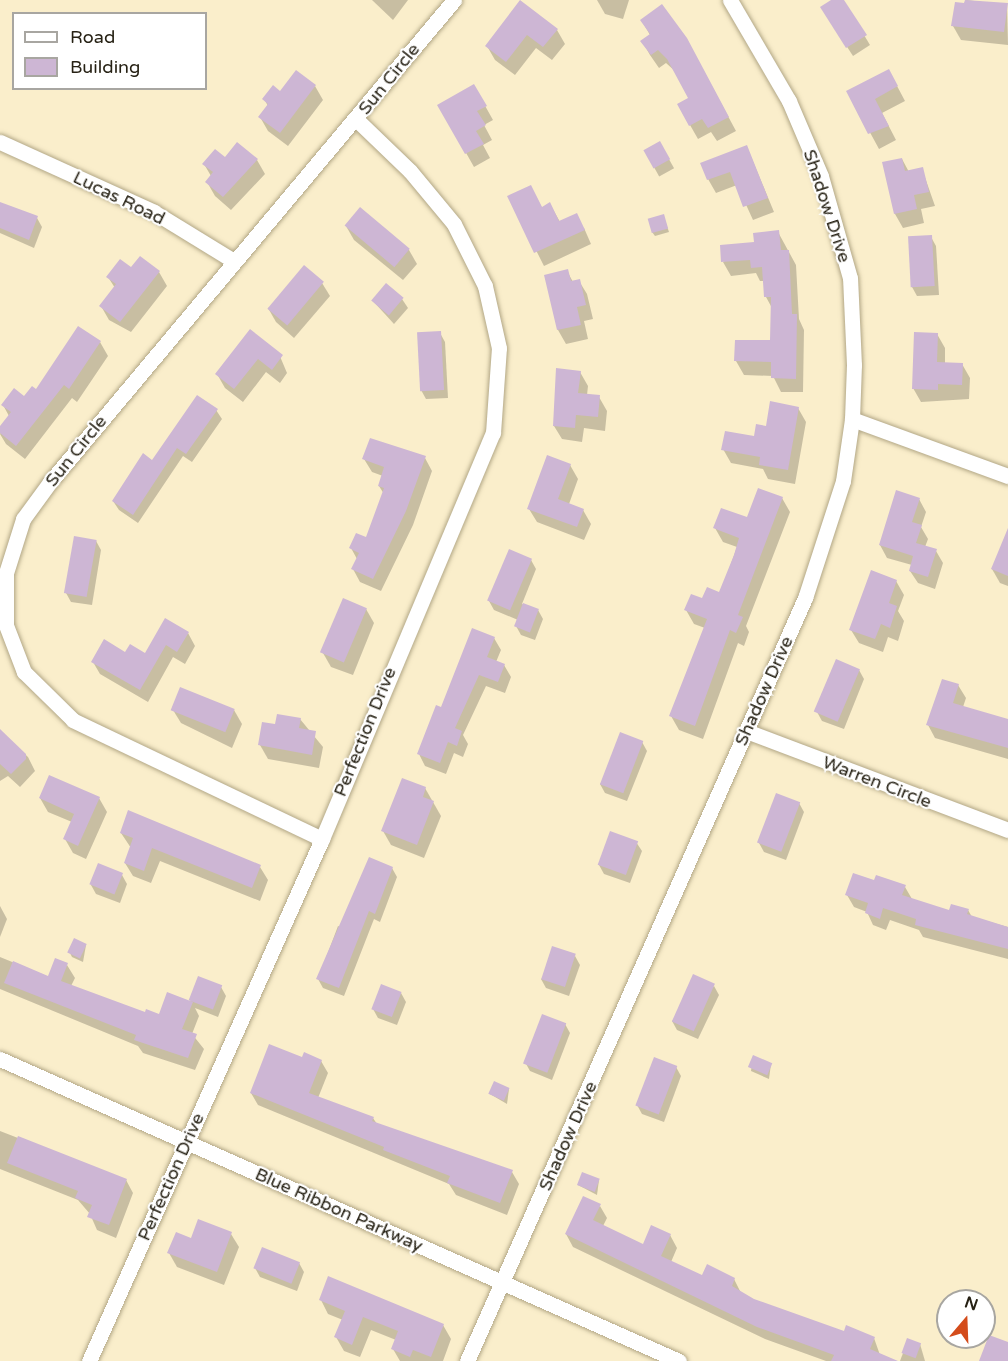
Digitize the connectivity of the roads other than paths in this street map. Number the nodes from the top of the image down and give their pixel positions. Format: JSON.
{"nodes":[{"id":1,"x":454,"y":0,"type":"edge"},
{"id":2,"x":730,"y":0,"type":"edge"},
{"id":3,"x":356,"y":119,"type":"junction"},
{"id":4,"x":0,"y":142,"type":"edge"},
{"id":5,"x":234,"y":261,"type":"junction"},
{"id":6,"x":852,"y":419,"type":"junction"},
{"id":7,"x":1008,"y":476,"type":"edge"},
{"id":8,"x":747,"y":731,"type":"junction"},
{"id":9,"x":1008,"y":830,"type":"edge"},
{"id":10,"x":322,"y":839,"type":"junction"},
{"id":11,"x":0,"y":1059,"type":"edge"},
{"id":12,"x":186,"y":1142,"type":"junction"},
{"id":13,"x":503,"y":1282,"type":"junction"},
{"id":14,"x":89,"y":1361,"type":"edge"},
{"id":15,"x":467,"y":1361,"type":"edge"},
{"id":16,"x":679,"y":1361,"type":"edge"}],
"edges":[{"from":1,"to":3,"type":"street","name":"Sun Circle"},
{"from":2,"to":6,"type":"street","name":"Shadow Drive"},
{"from":3,"to":5,"type":"street","name":"Sun Circle"},
{"from":3,"to":10,"type":"street","name":"Perfection Drive"},
{"from":4,"to":5,"type":"street","name":"Lucas Road"},
{"from":5,"to":10,"type":"street","name":"Sun Circle"},
{"from":6,"to":7,"type":"street"},
{"from":6,"to":8,"type":"street","name":"Shadow Drive"},
{"from":8,"to":9,"type":"street","name":"Warren Circle"},
{"from":8,"to":13,"type":"street","name":"Shadow Drive"},
{"from":10,"to":12,"type":"street","name":"Perfection Drive"},
{"from":11,"to":12,"type":"street","name":"Blue Ribbon Parkway"},
{"from":12,"to":13,"type":"street","name":"Blue Ribbon Parkway"},
{"from":12,"to":14,"type":"street","name":"Perfection Drive"},
{"from":13,"to":15,"type":"street","name":"Shadow Drive"},
{"from":13,"to":16,"type":"street","name":"Blue Ribbon Parkway"}]}
